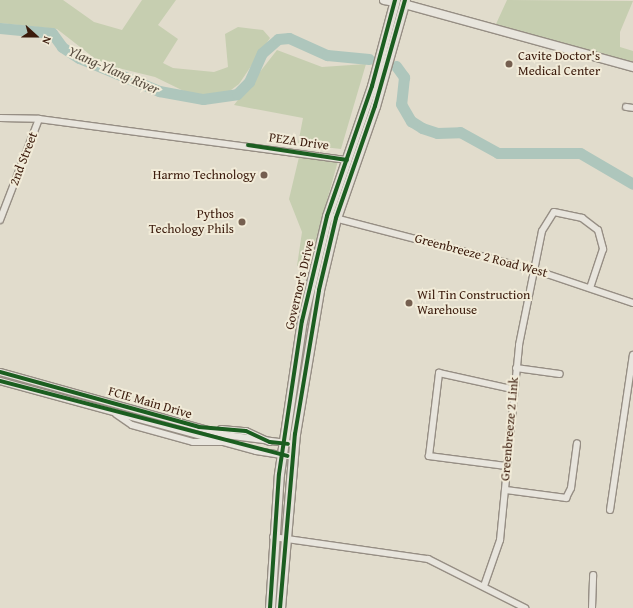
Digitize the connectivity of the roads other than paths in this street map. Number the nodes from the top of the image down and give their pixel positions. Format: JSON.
{"nodes":[{"id":1,"x":384,"y":0,"type":"edge"},
{"id":2,"x":395,"y":1,"type":"edge"},
{"id":3,"x":405,"y":2,"type":"edge"},
{"id":4,"x":633,"y":67,"type":"edge"},
{"id":5,"x":379,"y":79,"type":"junction"},
{"id":6,"x":0,"y":118,"type":"edge"},
{"id":7,"x":39,"y":119,"type":"junction"},
{"id":8,"x":347,"y":160,"type":"junction"},
{"id":9,"x":331,"y":217,"type":"junction"},
{"id":10,"x":0,"y":220,"type":"edge"},
{"id":11,"x":535,"y":270,"type":"junction"},
{"id":12,"x":590,"y":288,"type":"junction"},
{"id":13,"x":633,"y":303,"type":"edge"},
{"id":14,"x":633,"y":355,"type":"edge"},
{"id":15,"x":516,"y":368,"type":"junction"},
{"id":16,"x":0,"y":372,"type":"edge"},
{"id":17,"x":560,"y":374,"type":"dead end"},
{"id":18,"x":0,"y":381,"type":"edge"},
{"id":19,"x":512,"y":389,"type":"junction"},
{"id":20,"x":283,"y":440,"type":"junction"},
{"id":21,"x":294,"y":441,"type":"junction"},
{"id":22,"x":576,"y":443,"type":"dead end"},
{"id":23,"x":281,"y":455,"type":"junction"},
{"id":24,"x":292,"y":457,"type":"junction"},
{"id":25,"x":506,"y":466,"type":"junction"},
{"id":26,"x":506,"y":490,"type":"junction"},
{"id":27,"x":610,"y":510,"type":"dead end"},
{"id":28,"x":273,"y":537,"type":"junction"},
{"id":29,"x":284,"y":538,"type":"junction"},
{"id":30,"x":593,"y":575,"type":"dead end"},
{"id":31,"x":484,"y":586,"type":"junction"},
{"id":32,"x":512,"y":601,"type":"junction"},
{"id":33,"x":270,"y":608,"type":"edge"},
{"id":34,"x":280,"y":608,"type":"edge"},
{"id":35,"x":508,"y":608,"type":"edge"},
{"id":36,"x":525,"y":608,"type":"edge"},
{"id":37,"x":592,"y":608,"type":"edge"}],
"edges":[{"from":1,"to":2,"type":"street"},
{"from":2,"to":5,"type":"main road","name":"Governor's Drive"},
{"from":3,"to":4,"type":"street"},
{"from":3,"to":5,"type":"main road","name":"Governor's Drive"},
{"from":5,"to":8,"type":"main road","name":"Governor's Drive"},
{"from":5,"to":9,"type":"main road","name":"Governor's Drive"},
{"from":6,"to":7,"type":"street","name":"PEZA Drive"},
{"from":7,"to":8,"type":"street","name":"PEZA Drive"},
{"from":7,"to":10,"type":"street","name":"2nd Street"},
{"from":8,"to":9,"type":"main road","name":"Governor's Drive"},
{"from":9,"to":11,"type":"street","name":"Greenbreeze 2 Road West"},
{"from":9,"to":20,"type":"main road","name":"Governor's Drive"},
{"from":9,"to":21,"type":"main road","name":"Governor's Drive"},
{"from":11,"to":12,"type":"street","name":"Greenbreeze 2 Road West"},
{"from":11,"to":12,"type":"street"},
{"from":11,"to":15,"type":"street","name":"Greenbreeze 2 Link"},
{"from":12,"to":13,"type":"street","name":"Greenbreeze 2 Road West"},
{"from":14,"to":27,"type":"street"},
{"from":15,"to":17,"type":"street"},
{"from":15,"to":19,"type":"street","name":"Greenbreeze 2 Link"},
{"from":16,"to":20,"type":"street","name":"FCIE Main Drive"},
{"from":18,"to":23,"type":"street","name":"FCIE Main Drive"},
{"from":19,"to":25,"type":"street","name":"Greenbreeze 2 Link"},
{"from":19,"to":25,"type":"street"},
{"from":20,"to":21,"type":"main road"},
{"from":20,"to":23,"type":"main road","name":"Governor's Drive"},
{"from":21,"to":24,"type":"main road","name":"Governor's Drive"},
{"from":22,"to":26,"type":"street"},
{"from":23,"to":24,"type":"street","name":"FCIE Main Drive"},
{"from":23,"to":28,"type":"main road","name":"Governor's Drive"},
{"from":24,"to":29,"type":"main road","name":"Governor's Drive"},
{"from":25,"to":26,"type":"street","name":"Greenbreeze 2 Link"},
{"from":26,"to":31,"type":"street","name":"Greenbreeze 2 Link"},
{"from":28,"to":29,"type":"street"},
{"from":28,"to":33,"type":"main road","name":"Governor's Drive"},
{"from":29,"to":31,"type":"street"},
{"from":29,"to":34,"type":"main road","name":"Governor's Drive"},
{"from":30,"to":37,"type":"street"},
{"from":31,"to":32,"type":"street"},
{"from":32,"to":35,"type":"street"},
{"from":32,"to":36,"type":"street"}]}
